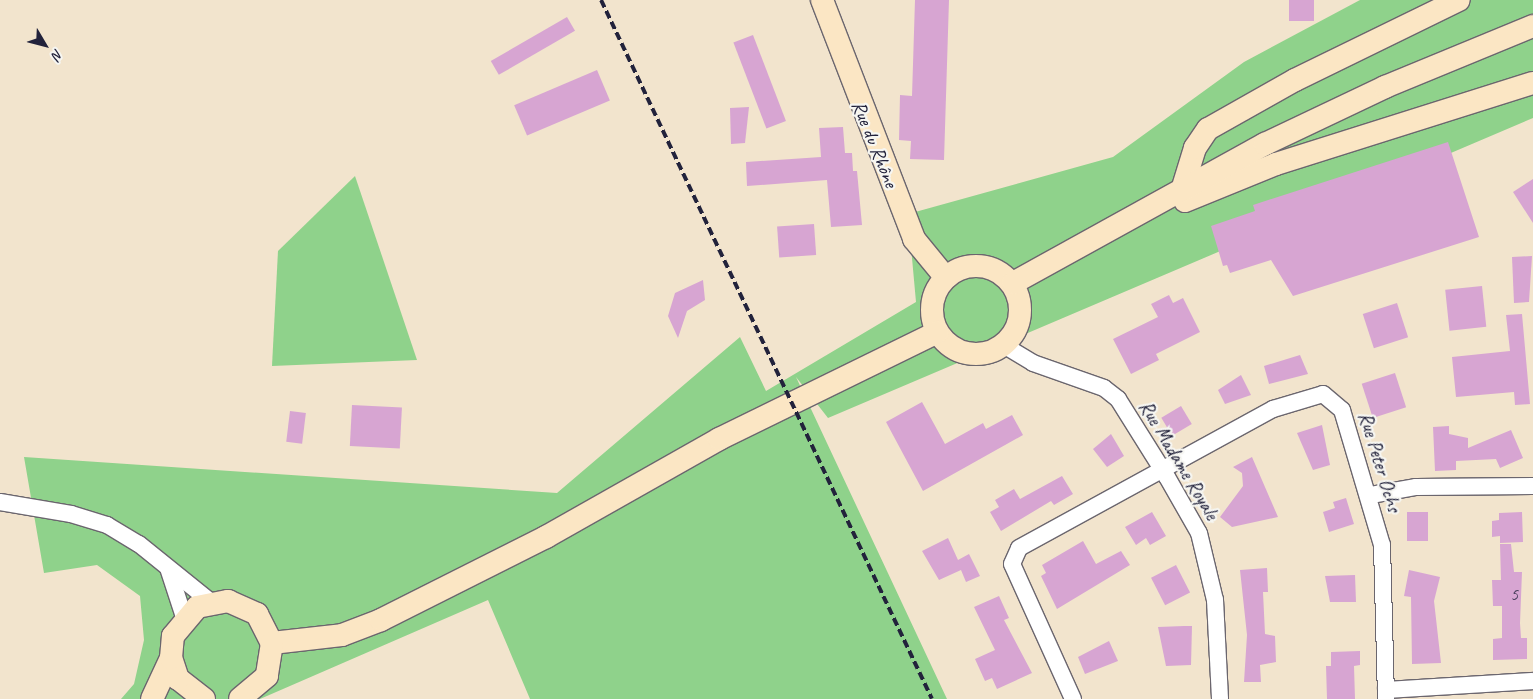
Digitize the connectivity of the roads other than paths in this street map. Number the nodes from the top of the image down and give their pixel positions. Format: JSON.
{"nodes":[{"id":1,"x":822,"y":0,"type":"edge"},
{"id":2,"x":1459,"y":0,"type":"edge"},
{"id":3,"x":1533,"y":26,"type":"edge"},
{"id":4,"x":1533,"y":83,"type":"edge"},
{"id":5,"x":1183,"y":187,"type":"junction"},
{"id":6,"x":1154,"y":204,"type":"junction"},
{"id":7,"x":946,"y":278,"type":"junction"},
{"id":8,"x":1013,"y":283,"type":"junction"},
{"id":9,"x":938,"y":332,"type":"junction"},
{"id":10,"x":1004,"y":346,"type":"junction"},
{"id":11,"x":1161,"y":468,"type":"junction"},
{"id":12,"x":1533,"y":486,"type":"edge"},
{"id":13,"x":1370,"y":495,"type":"junction"},
{"id":14,"x":0,"y":502,"type":"edge"},
{"id":15,"x":168,"y":568,"type":"junction"},
{"id":16,"x":211,"y":602,"type":"junction"},
{"id":17,"x":184,"y":617,"type":"junction"},
{"id":18,"x":272,"y":643,"type":"junction"},
{"id":19,"x":171,"y":658,"type":"junction"},
{"id":20,"x":1533,"y":681,"type":"edge"},
{"id":21,"x":1386,"y":694,"type":"edge"},
{"id":22,"x":193,"y":697,"type":"edge"},
{"id":23,"x":152,"y":699,"type":"edge"},
{"id":24,"x":241,"y":699,"type":"edge"},
{"id":25,"x":1074,"y":699,"type":"edge"},
{"id":26,"x":1220,"y":699,"type":"edge"}],
"edges":[{"from":1,"to":7,"type":"main road","name":"Rue du Rhône"},
{"from":2,"to":5,"type":"main road"},
{"from":3,"to":5,"type":"main road"},
{"from":4,"to":6,"type":"main road"},
{"from":5,"to":6,"type":"main road"},
{"from":6,"to":8,"type":"main road"},
{"from":7,"to":8,"type":"main road"},
{"from":7,"to":9,"type":"main road"},
{"from":8,"to":10,"type":"main road"},
{"from":9,"to":10,"type":"main road"},
{"from":9,"to":18,"type":"main road"},
{"from":10,"to":11,"type":"street","name":"Rue Madame Royale"},
{"from":11,"to":13,"type":"street","name":"Rue Peter Ochs"},
{"from":11,"to":25,"type":"street"},
{"from":11,"to":26,"type":"street","name":"Rue Madame Royale"},
{"from":12,"to":13,"type":"street"},
{"from":13,"to":21,"type":"street","name":"Rue Peter Ochs"},
{"from":14,"to":15,"type":"street"},
{"from":15,"to":16,"type":"street"},
{"from":15,"to":17,"type":"street"},
{"from":16,"to":17,"type":"main road"},
{"from":16,"to":18,"type":"main road"},
{"from":17,"to":19,"type":"main road"},
{"from":18,"to":24,"type":"main road"},
{"from":19,"to":22,"type":"main road"},
{"from":19,"to":23,"type":"main road"},
{"from":20,"to":21,"type":"street"}]}
